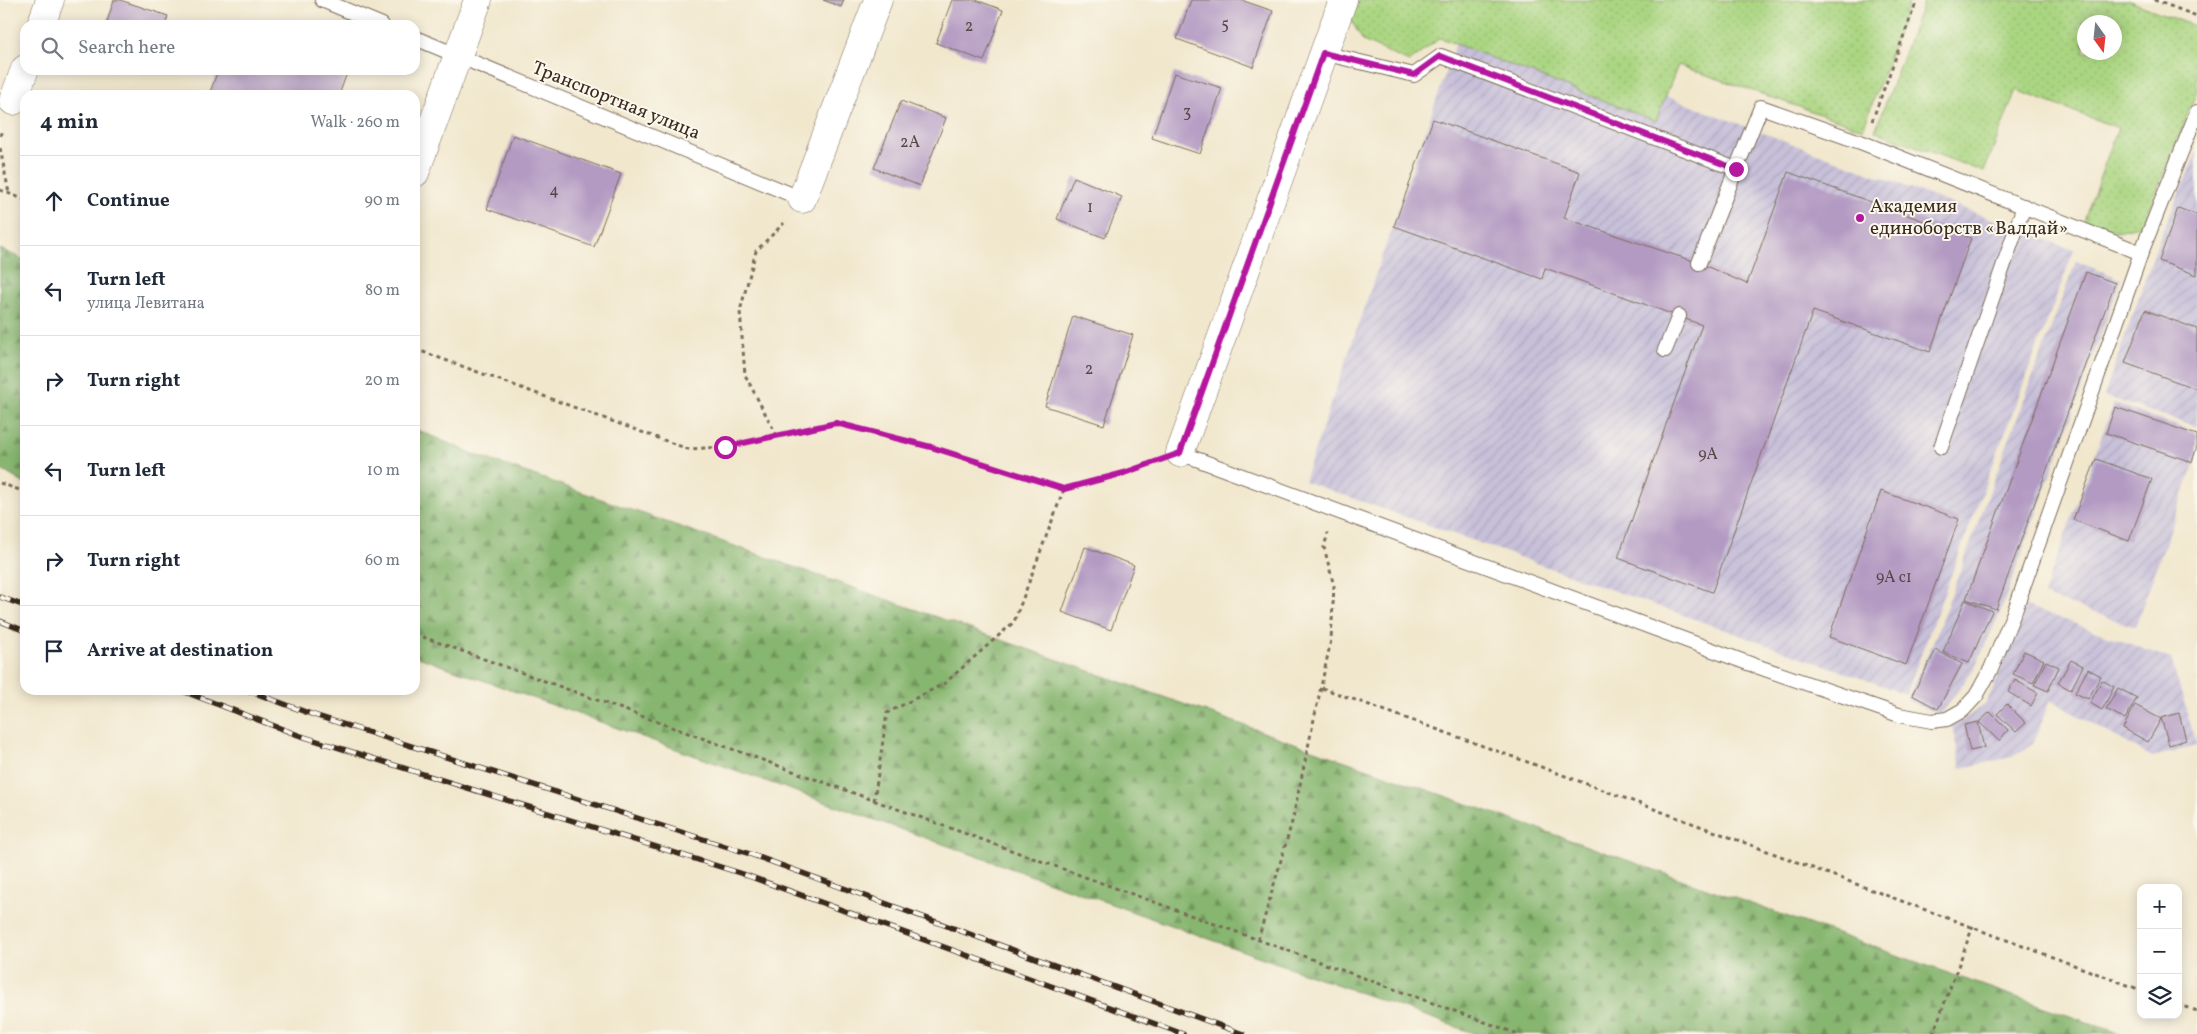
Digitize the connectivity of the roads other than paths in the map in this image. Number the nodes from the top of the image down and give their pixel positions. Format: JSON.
{"nodes":[{"id":1,"x":50,"y":0,"type":"edge"},
{"id":2,"x":322,"y":0,"type":"edge"},
{"id":3,"x":478,"y":0,"type":"edge"},
{"id":4,"x":878,"y":0,"type":"edge"},
{"id":5,"x":1343,"y":0,"type":"edge"},
{"id":6,"x":43,"y":20,"type":"edge"},
{"id":7,"x":370,"y":20,"type":"edge"},
{"id":8,"x":420,"y":40,"type":"edge"},
{"id":9,"x":1323,"y":53,"type":"junction"},
{"id":10,"x":458,"y":56,"type":"junction"},
{"id":11,"x":23,"y":75,"type":"edge"},
{"id":12,"x":13,"y":101,"type":"dead end"},
{"id":13,"x":2197,"y":112,"type":"edge"},
{"id":14,"x":420,"y":160,"type":"edge"},
{"id":15,"x":1736,"y":169,"type":"junction"},
{"id":16,"x":802,"y":199,"type":"joint"},
{"id":17,"x":2024,"y":206,"type":"junction"},
{"id":18,"x":2141,"y":253,"type":"junction"},
{"id":19,"x":1699,"y":263,"type":"dead end"},
{"id":20,"x":1679,"y":316,"type":"dead end"},
{"id":21,"x":1664,"y":350,"type":"dead end"},
{"id":22,"x":1940,"y":447,"type":"dead end"},
{"id":23,"x":1180,"y":453,"type":"joint"}],
"edges":[{"from":1,"to":6,"type":"street"},
{"from":2,"to":7,"type":"lane"},
{"from":3,"to":10,"type":"street"},
{"from":4,"to":16,"type":"street"},
{"from":5,"to":9,"type":"street"},
{"from":8,"to":10,"type":"lane","name":"Транспортная улица"},
{"from":9,"to":15,"type":"lane"},
{"from":9,"to":23,"type":"street"},
{"from":10,"to":14,"type":"street"},
{"from":10,"to":16,"type":"lane","name":"Транспортная улица"},
{"from":11,"to":12,"type":"street"},
{"from":13,"to":18,"type":"lane"},
{"from":15,"to":17,"type":"lane"},
{"from":15,"to":19,"type":"lane"},
{"from":17,"to":18,"type":"lane"},
{"from":17,"to":22,"type":"lane"},
{"from":18,"to":23,"type":"lane"},
{"from":20,"to":21,"type":"lane"}]}
